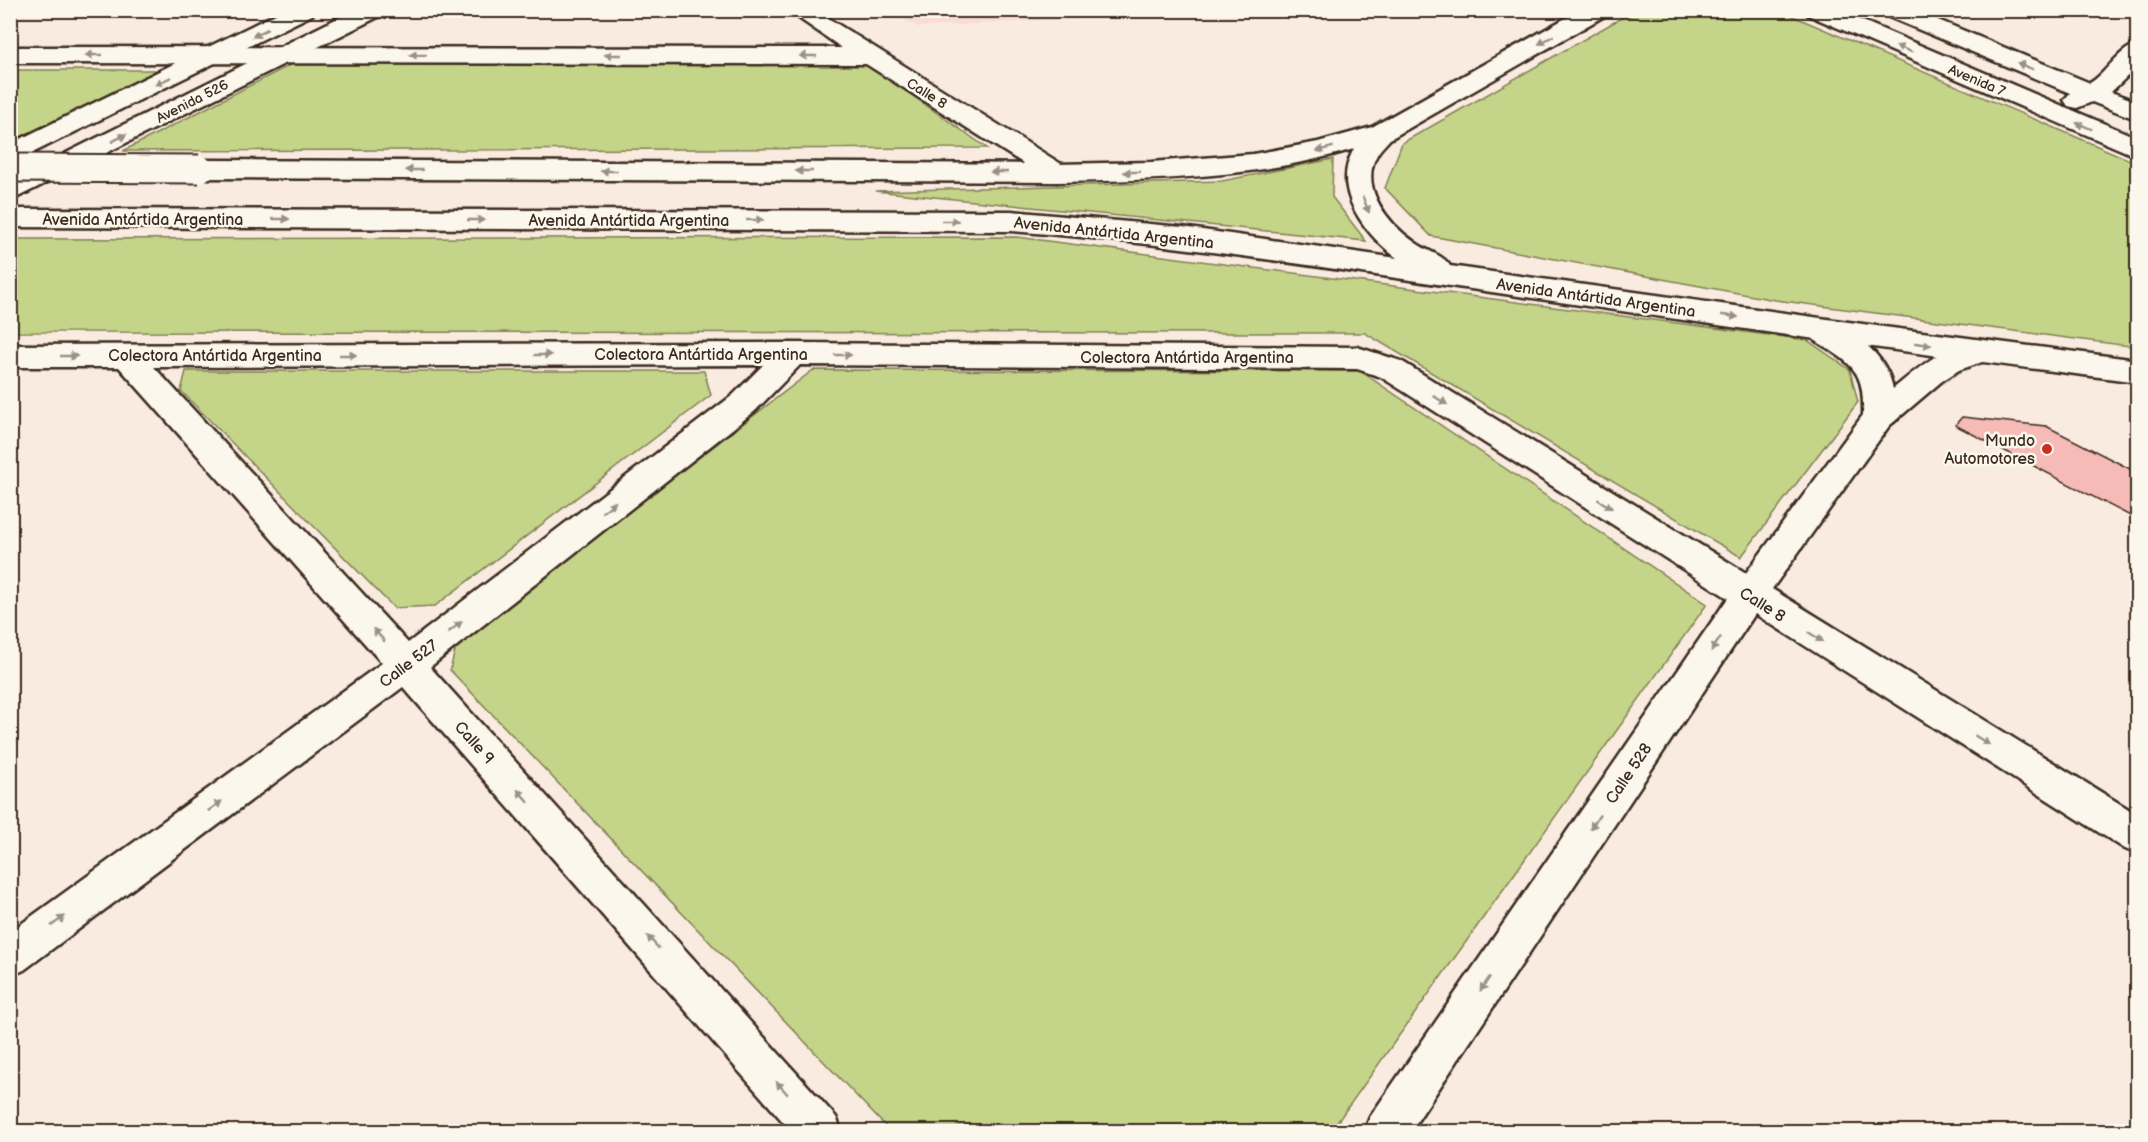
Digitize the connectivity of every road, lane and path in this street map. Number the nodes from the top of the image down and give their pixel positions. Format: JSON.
{"nodes":[{"id":1,"x":304,"y":10,"type":"edge"},
{"id":2,"x":374,"y":10,"type":"edge"},
{"id":3,"x":798,"y":10,"type":"edge"},
{"id":4,"x":1816,"y":10,"type":"edge"},
{"id":5,"x":1892,"y":10,"type":"edge"},
{"id":6,"x":1597,"y":11,"type":"edge"},
{"id":7,"x":2138,"y":51,"type":"edge"},
{"id":8,"x":285,"y":54,"type":"junction"},
{"id":9,"x":10,"y":55,"type":"edge"},
{"id":10,"x":216,"y":55,"type":"junction"},
{"id":11,"x":867,"y":56,"type":"junction"},
{"id":12,"x":2093,"y":94,"type":"junction"},
{"id":13,"x":2038,"y":106,"type":"junction"},
{"id":14,"x":2138,"y":112,"type":"edge"},
{"id":15,"x":1381,"y":133,"type":"junction"},
{"id":16,"x":2138,"y":148,"type":"edge"},
{"id":17,"x":10,"y":155,"type":"edge"},
{"id":18,"x":10,"y":168,"type":"edge"},
{"id":19,"x":1057,"y":173,"type":"junction"},
{"id":20,"x":10,"y":192,"type":"edge"},
{"id":21,"x":10,"y":218,"type":"edge"},
{"id":22,"x":1464,"y":278,"type":"junction"},
{"id":23,"x":1820,"y":330,"type":"junction"},
{"id":24,"x":1978,"y":352,"type":"junction"},
{"id":25,"x":793,"y":354,"type":"junction"},
{"id":26,"x":126,"y":355,"type":"junction"},
{"id":27,"x":10,"y":356,"type":"edge"},
{"id":28,"x":1391,"y":369,"type":"joint"},
{"id":29,"x":2138,"y":371,"type":"edge"},
{"id":30,"x":1878,"y":418,"type":"junction"},
{"id":31,"x":1749,"y":595,"type":"junction"},
{"id":32,"x":406,"y":665,"type":"junction"},
{"id":33,"x":2138,"y":836,"type":"edge"},
{"id":34,"x":10,"y":956,"type":"edge"},
{"id":35,"x":821,"y":1131,"type":"edge"},
{"id":36,"x":1385,"y":1131,"type":"edge"}],
"edges":[{"from":1,"to":10,"type":"street","name":"Avenida 526","one_way":true},
{"from":2,"to":8,"type":"street","name":"Avenida 526"},
{"from":3,"to":11,"type":"street","name":"Calle 8"},
{"from":13,"to":4,"type":"street","name":"Avenida 7","one_way":true},
{"from":12,"to":5,"type":"street","name":"Avenida 7","one_way":true},
{"from":6,"to":15,"type":"street","one_way":true},
{"from":7,"to":12,"type":"street"},
{"from":8,"to":10,"type":"street"},
{"from":11,"to":8,"type":"street","one_way":true},
{"from":20,"to":8,"type":"street","name":"Avenida 526","one_way":true},
{"from":10,"to":9,"type":"street","one_way":true},
{"from":10,"to":17,"type":"street","name":"Avenida 526","one_way":true},
{"from":11,"to":19,"type":"street","name":"Calle 8"},
{"from":12,"to":13,"type":"street"},
{"from":12,"to":14,"type":"street","name":"Avenida 7"},
{"from":16,"to":13,"type":"street","name":"Avenida 7","one_way":true},
{"from":15,"to":19,"type":"street","one_way":true},
{"from":15,"to":22,"type":"street","one_way":true},
{"from":19,"to":18,"type":"street","one_way":true,"bridge":true},
{"from":21,"to":22,"type":"street","name":"Avenida Antártida Argentina","one_way":true},
{"from":22,"to":23,"type":"street","name":"Avenida Antártida Argentina","one_way":true},
{"from":23,"to":24,"type":"street","name":"Avenida Antártida Argentina","one_way":true},
{"from":23,"to":30,"type":"street"},
{"from":24,"to":29,"type":"street","name":"Avenida Antártida Argentina"},
{"from":24,"to":30,"type":"street","name":"Calle 528"},
{"from":26,"to":25,"type":"street","name":"Colectora Antártida Argentina","one_way":true},
{"from":25,"to":28,"type":"street","name":"Colectora Antártida Argentina","one_way":true},
{"from":32,"to":25,"type":"street","name":"Calle 527","one_way":true},
{"from":27,"to":26,"type":"street","name":"Colectora Antártida Argentina","one_way":true},
{"from":32,"to":26,"type":"street","name":"Calle 9","one_way":true},
{"from":28,"to":31,"type":"street","name":"Calle 8","one_way":true},
{"from":30,"to":31,"type":"street","name":"Calle 528"},
{"from":31,"to":33,"type":"street","name":"Calle 8","one_way":true},
{"from":31,"to":36,"type":"street","name":"Calle 528","one_way":true},
{"from":34,"to":32,"type":"street","name":"Calle 527","one_way":true},
{"from":35,"to":32,"type":"street","name":"Calle 9","one_way":true}]}
